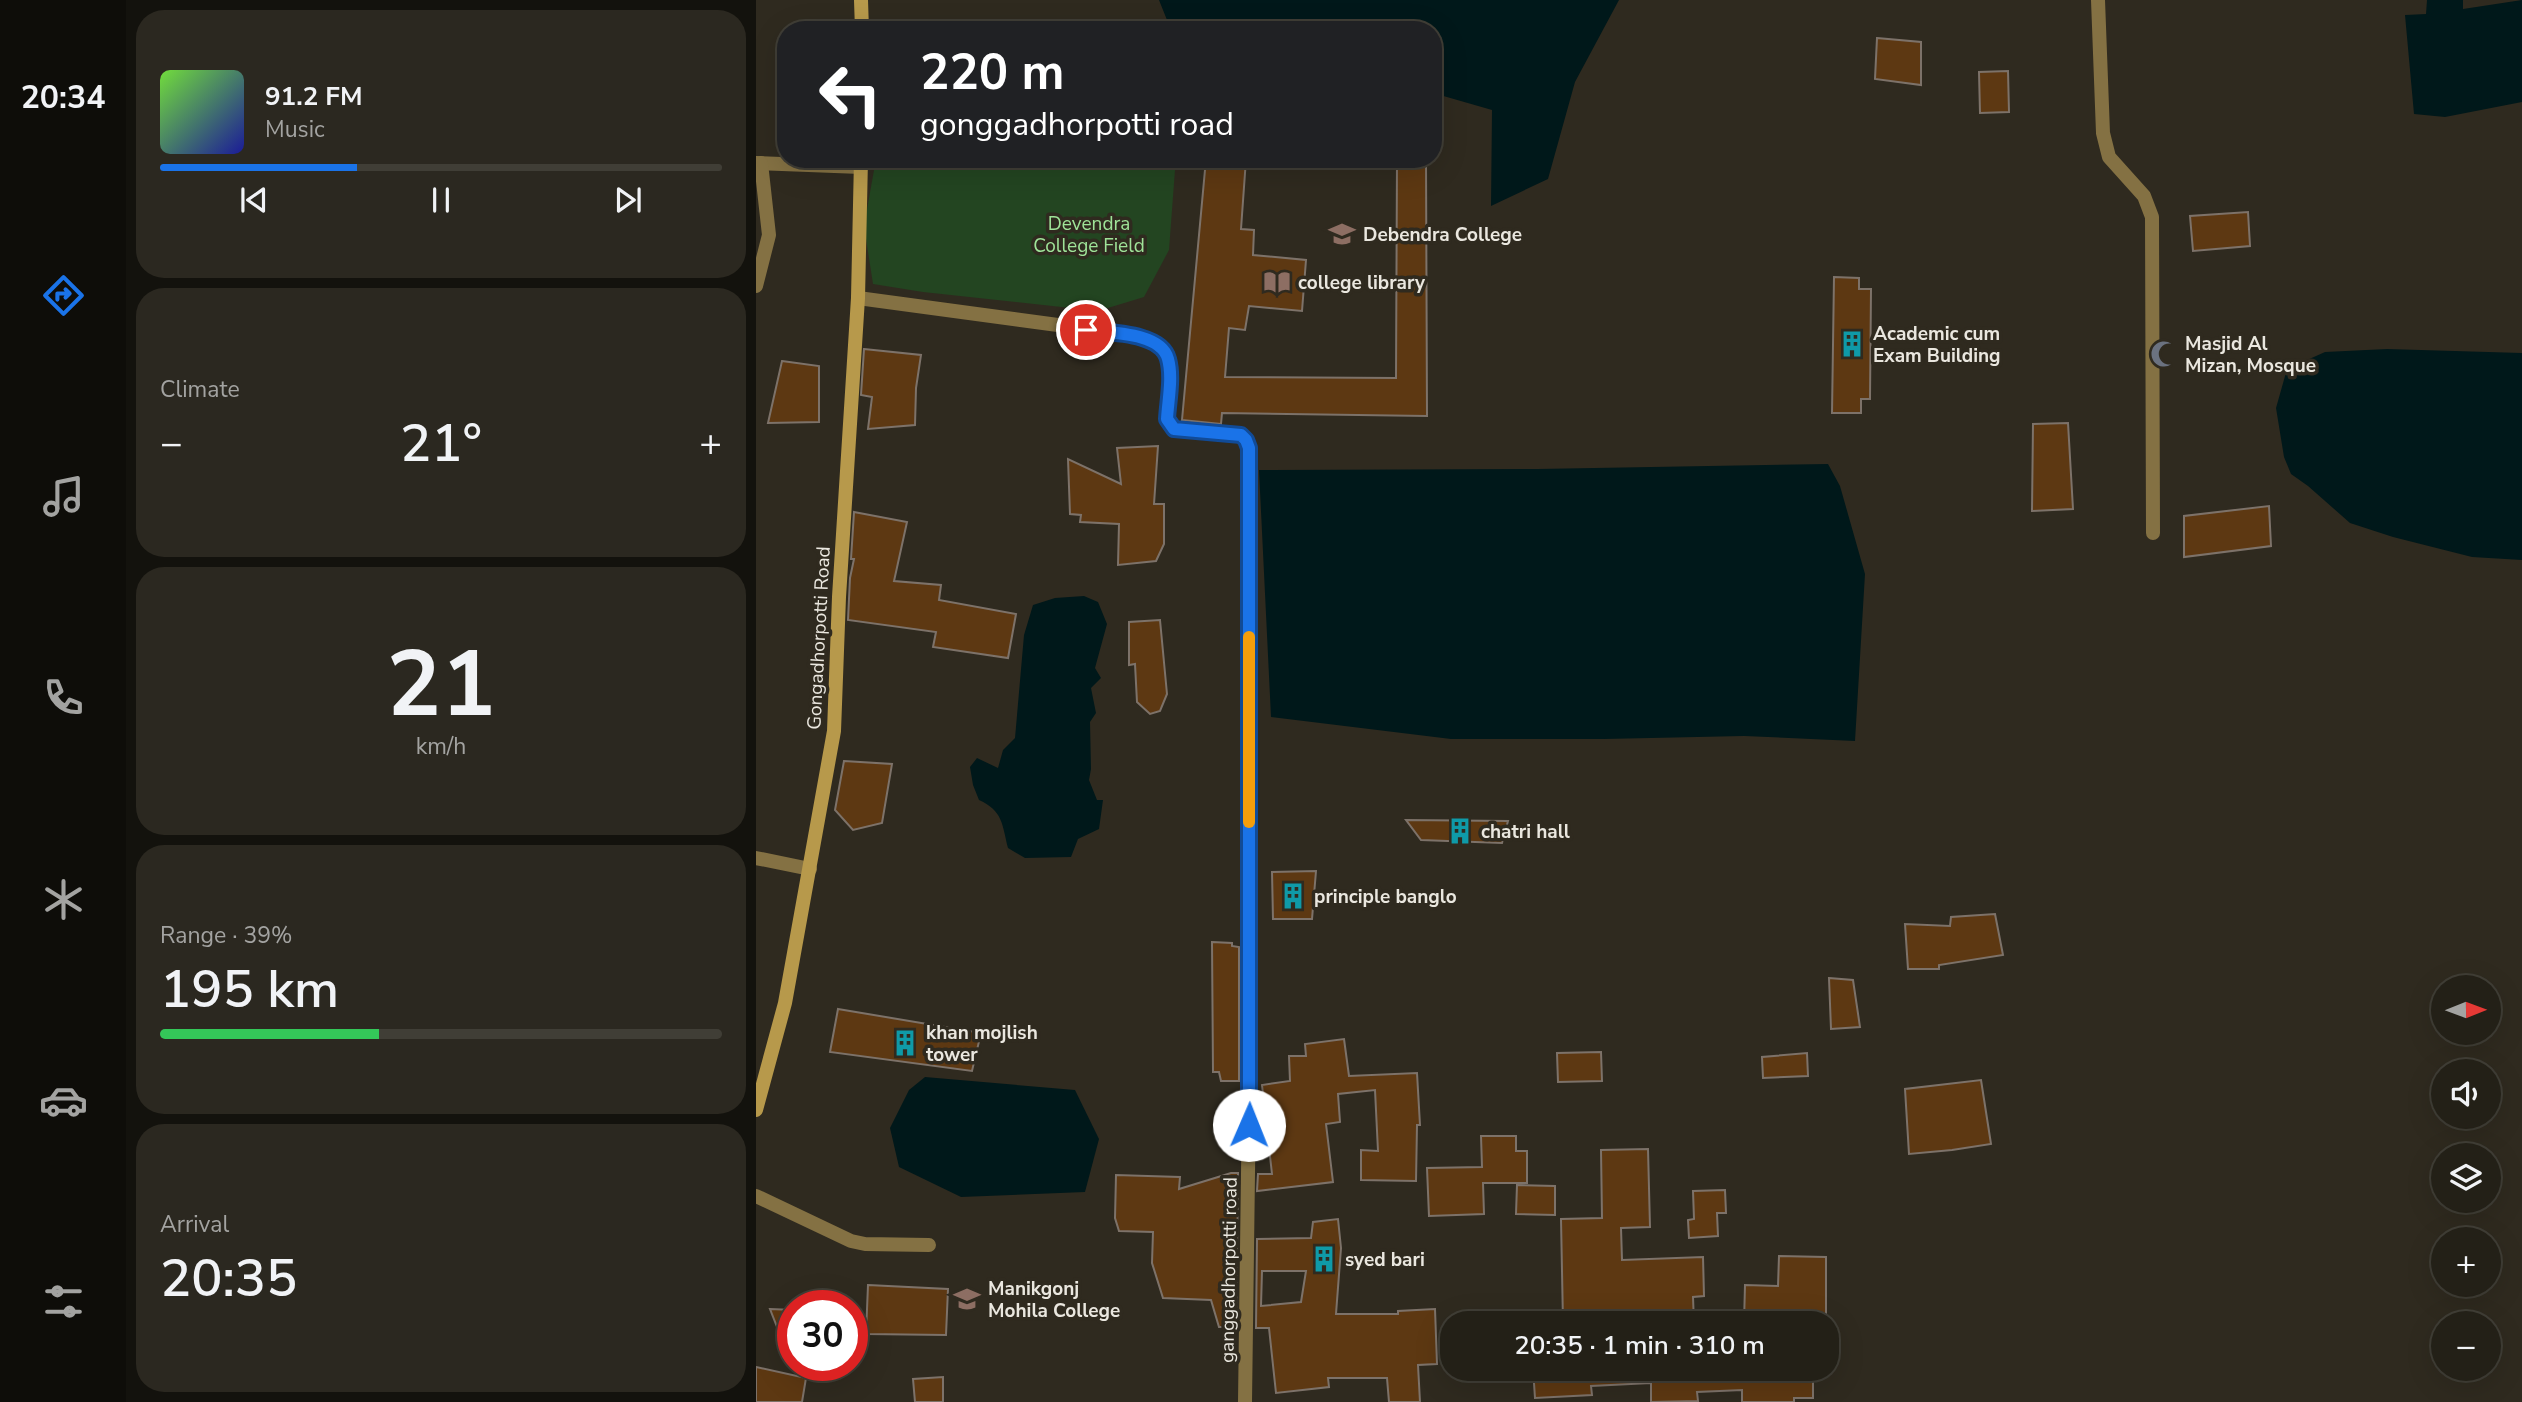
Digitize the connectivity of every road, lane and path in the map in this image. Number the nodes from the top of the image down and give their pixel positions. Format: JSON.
{"nodes":[{"id":1,"x":861,"y":0,"type":"edge"},
{"id":2,"x":2098,"y":0,"type":"edge"},
{"id":3,"x":862,"y":21,"type":"edge"},
{"id":4,"x":763,"y":164,"type":"edge"},
{"id":5,"x":861,"y":168,"type":"edge"},
{"id":6,"x":756,"y":286,"type":"edge"},
{"id":7,"x":858,"y":298,"type":"junction"},
{"id":8,"x":2153,"y":533,"type":"dead end"},
{"id":9,"x":756,"y":858,"type":"edge"},
{"id":10,"x":810,"y":869,"type":"junction"},
{"id":11,"x":756,"y":1110,"type":"edge"},
{"id":12,"x":756,"y":1196,"type":"edge"},
{"id":13,"x":929,"y":1245,"type":"dead end"},
{"id":14,"x":1245,"y":1402,"type":"edge"}],
"edges":[{"from":1,"to":3,"type":"street"},
{"from":2,"to":8,"type":"street"},
{"from":4,"to":6,"type":"street"},
{"from":5,"to":7,"type":"street","name":"Gongadhorpotti Road"},
{"from":7,"to":10,"type":"street","name":"Gongadhorpotti Road"},
{"from":7,"to":14,"type":"street","name":"ganggadhorpotti road"},
{"from":9,"to":10,"type":"street"},
{"from":10,"to":11,"type":"street","name":"Gongadhorpotti Road"},
{"from":12,"to":13,"type":"street"}]}
